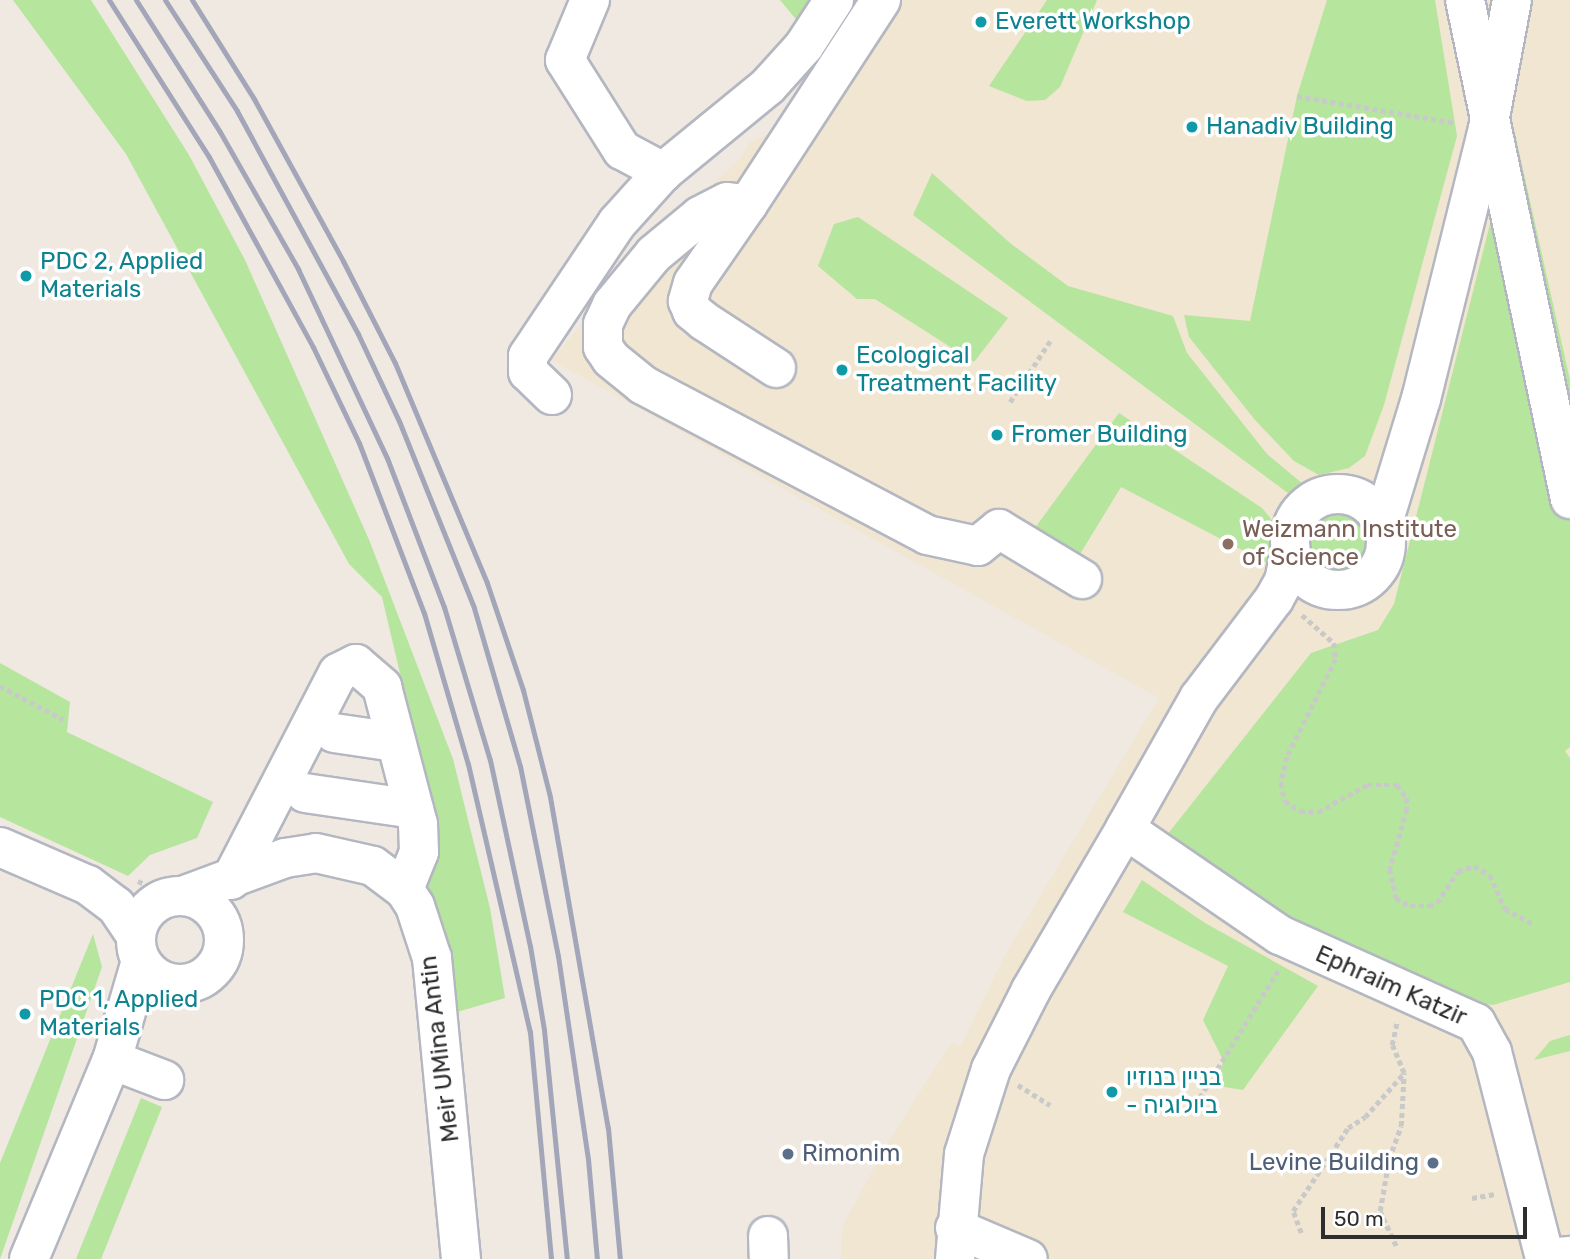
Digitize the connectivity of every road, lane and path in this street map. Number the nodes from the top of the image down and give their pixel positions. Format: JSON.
{"nodes":[{"id":1,"x":590,"y":0,"type":"edge"},
{"id":2,"x":834,"y":0,"type":"edge"},
{"id":3,"x":881,"y":0,"type":"edge"},
{"id":4,"x":1465,"y":0,"type":"edge"},
{"id":5,"x":1511,"y":0,"type":"edge"},
{"id":6,"x":1297,"y":96,"type":"dead end"},
{"id":7,"x":1488,"y":128,"type":"junction"},
{"id":8,"x":663,"y":172,"type":"junction"},
{"id":9,"x":748,"y":204,"type":"junction"},
{"id":10,"x":1050,"y":341,"type":"dead end"},
{"id":11,"x":776,"y":368,"type":"dead end"},
{"id":12,"x":552,"y":396,"type":"dead end"},
{"id":13,"x":1010,"y":402,"type":"dead end"},
{"id":14,"x":1412,"y":426,"type":"junction"},
{"id":15,"x":1340,"y":494,"type":"junction"},
{"id":16,"x":1570,"y":499,"type":"edge"},
{"id":17,"x":1382,"y":523,"type":"junction"},
{"id":18,"x":1290,"y":553,"type":"junction"},
{"id":19,"x":1082,"y":579,"type":"dead end"},
{"id":20,"x":1325,"y":589,"type":"junction"},
{"id":21,"x":1292,"y":607,"type":"junction"},
{"id":22,"x":1250,"y":636,"type":"junction"},
{"id":23,"x":0,"y":686,"type":"edge"},
{"id":24,"x":64,"y":720,"type":"dead end"},
{"id":25,"x":334,"y":733,"type":"dead end"},
{"id":26,"x":396,"y":742,"type":"junction"},
{"id":27,"x":305,"y":793,"type":"dead end"},
{"id":28,"x":414,"y":809,"type":"junction"},
{"id":29,"x":1125,"y":829,"type":"junction"},
{"id":30,"x":0,"y":847,"type":"edge"},
{"id":31,"x":285,"y":858,"type":"junction"},
{"id":32,"x":231,"y":880,"type":"junction"},
{"id":33,"x":83,"y":883,"type":"junction"},
{"id":34,"x":404,"y":888,"type":"junction"},
{"id":35,"x":174,"y":897,"type":"junction"},
{"id":36,"x":1533,"y":924,"type":"dead end"},
{"id":37,"x":225,"y":935,"type":"junction"},
{"id":38,"x":1295,"y":943,"type":"junction"},
{"id":39,"x":138,"y":948,"type":"junction"},
{"id":40,"x":182,"y":985,"type":"junction"},
{"id":41,"x":1403,"y":991,"type":"junction"},
{"id":42,"x":112,"y":1060,"type":"junction"},
{"id":43,"x":1404,"y":1073,"type":"junction"},
{"id":44,"x":164,"y":1080,"type":"dead end"},
{"id":45,"x":1195,"y":1105,"type":"dead end"},
{"id":46,"x":1301,"y":1233,"type":"dead end"},
{"id":47,"x":955,"y":1243,"type":"edge"},
{"id":48,"x":1396,"y":1246,"type":"dead end"},
{"id":49,"x":1553,"y":1258,"type":"edge"},
{"id":50,"x":29,"y":1259,"type":"edge"},
{"id":51,"x":461,"y":1259,"type":"edge"},
{"id":52,"x":1028,"y":1259,"type":"edge"}],
"edges":[{"from":1,"to":8,"type":"street"},
{"from":2,"to":8,"type":"street"},
{"from":3,"to":9,"type":"street"},
{"from":4,"to":7,"type":"street"},
{"from":5,"to":7,"type":"street"},
{"from":6,"to":7,"type":"path"},
{"from":7,"to":14,"type":"street"},
{"from":7,"to":16,"type":"street"},
{"from":8,"to":12,"type":"street"},
{"from":9,"to":11,"type":"street"},
{"from":9,"to":19,"type":"street"},
{"from":10,"to":13,"type":"path"},
{"from":14,"to":15,"type":"street"},
{"from":14,"to":17,"type":"street"},
{"from":15,"to":17,"type":"street"},
{"from":15,"to":18,"type":"street"},
{"from":17,"to":20,"type":"street"},
{"from":18,"to":20,"type":"street"},
{"from":18,"to":22,"type":"street"},
{"from":20,"to":21,"type":"street"},
{"from":21,"to":22,"type":"street"},
{"from":21,"to":36,"type":"path"},
{"from":22,"to":29,"type":"street"},
{"from":23,"to":24,"type":"path"},
{"from":25,"to":26,"type":"street"},
{"from":26,"to":28,"type":"street"},
{"from":26,"to":32,"type":"street"},
{"from":27,"to":28,"type":"street"},
{"from":28,"to":34,"type":"street"},
{"from":29,"to":38,"type":"street","name":"Ephraim Katzir"},
{"from":29,"to":47,"type":"street"},
{"from":30,"to":33,"type":"street"},
{"from":31,"to":32,"type":"street"},
{"from":31,"to":34,"type":"street"},
{"from":31,"to":37,"type":"street"},
{"from":32,"to":35,"type":"street"},
{"from":33,"to":35,"type":"street"},
{"from":33,"to":39,"type":"street"},
{"from":34,"to":51,"type":"street","name":"Meir UMina Antin"},
{"from":35,"to":37,"type":"street"},
{"from":35,"to":39,"type":"street"},
{"from":37,"to":40,"type":"street"},
{"from":38,"to":41,"type":"street","name":"Ephraim Katzir"},
{"from":38,"to":45,"type":"path"},
{"from":39,"to":40,"type":"street"},
{"from":39,"to":42,"type":"street"},
{"from":40,"to":42,"type":"street"},
{"from":41,"to":43,"type":"path"},
{"from":41,"to":49,"type":"street","name":"Ephraim Katzir"},
{"from":42,"to":44,"type":"street"},
{"from":42,"to":50,"type":"street"},
{"from":43,"to":46,"type":"path"},
{"from":43,"to":48,"type":"path"},
{"from":47,"to":52,"type":"street"}]}
